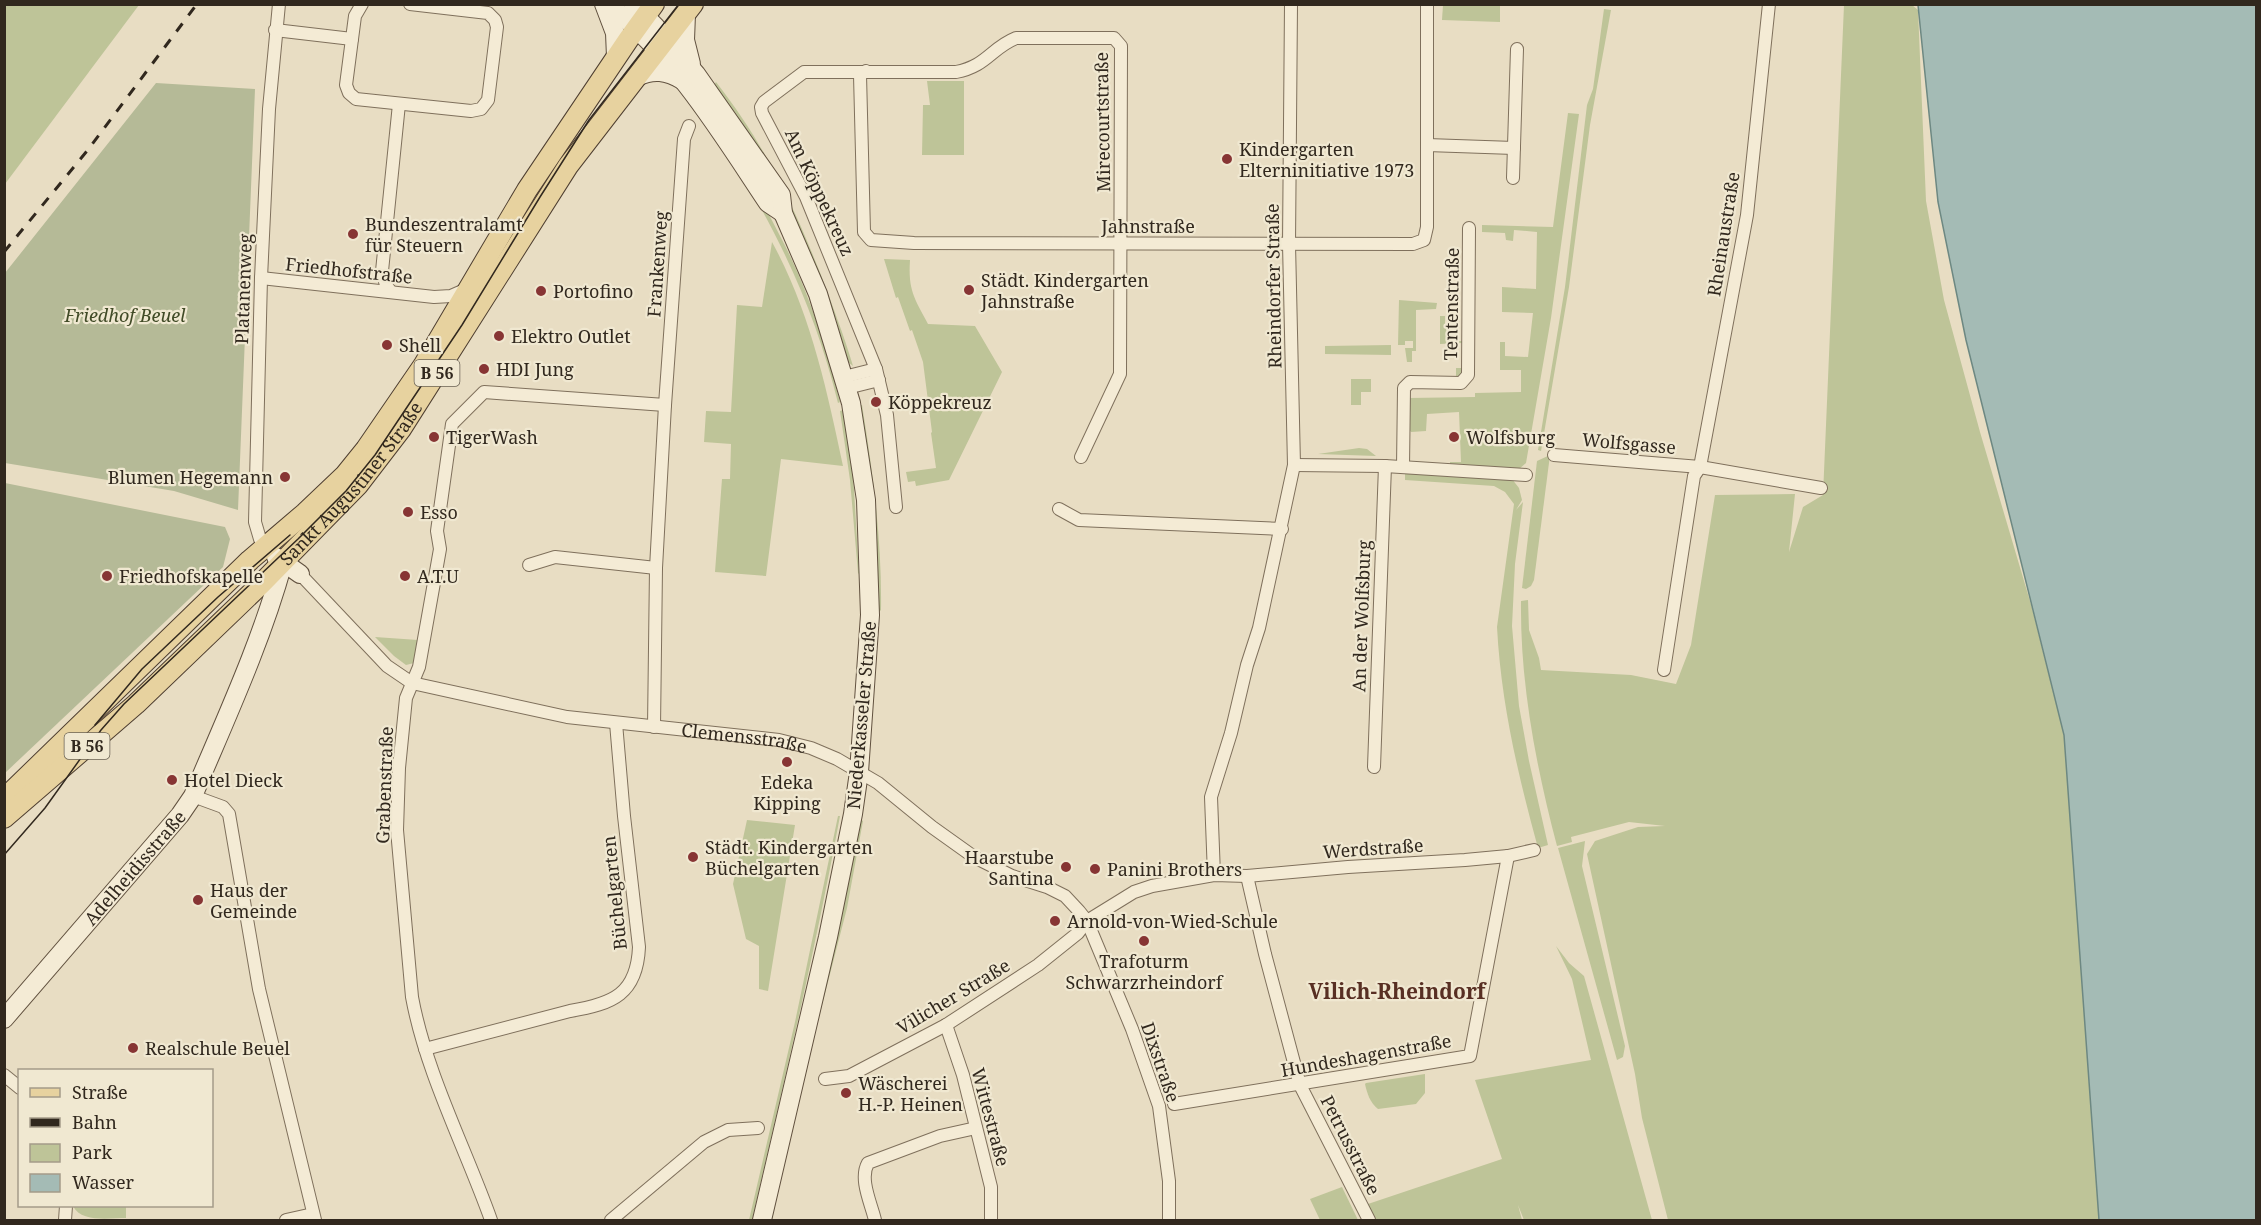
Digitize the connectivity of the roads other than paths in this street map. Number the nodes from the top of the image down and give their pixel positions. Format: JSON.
{"nodes":[{"id":1,"x":279,"y":4,"type":"edge"},
{"id":2,"x":362,"y":4,"type":"edge"},
{"id":3,"x":410,"y":4,"type":"edge"},
{"id":4,"x":606,"y":4,"type":"edge"},
{"id":5,"x":1291,"y":4,"type":"edge"},
{"id":6,"x":1427,"y":4,"type":"edge"},
{"id":7,"x":1769,"y":4,"type":"edge"},
{"id":8,"x":689,"y":9,"type":"edge"},
{"id":9,"x":642,"y":13,"type":"edge"},
{"id":10,"x":275,"y":30,"type":"junction"},
{"id":11,"x":352,"y":39,"type":"junction"},
{"id":12,"x":661,"y":44,"type":"junction"},
{"id":13,"x":1517,"y":49,"type":"dead end"},
{"id":14,"x":616,"y":57,"type":"junction"},
{"id":15,"x":866,"y":71,"type":"junction"},
{"id":16,"x":637,"y":77,"type":"junction"},
{"id":17,"x":689,"y":77,"type":"junction"},
{"id":18,"x":399,"y":104,"type":"junction"},
{"id":19,"x":689,"y":126,"type":"dead end"},
{"id":20,"x":1427,"y":145,"type":"junction"},
{"id":21,"x":1514,"y":148,"type":"junction"},
{"id":22,"x":1513,"y":178,"type":"dead end"},
{"id":23,"x":1469,"y":228,"type":"dead end"},
{"id":24,"x":1121,"y":244,"type":"junction"},
{"id":25,"x":1289,"y":244,"type":"junction"},
{"id":26,"x":382,"y":271,"type":"junction"},
{"id":27,"x":261,"y":278,"type":"junction"},
{"id":28,"x":468,"y":289,"type":"junction"},
{"id":29,"x":367,"y":290,"type":"junction"},
{"id":30,"x":391,"y":292,"type":"junction"},
{"id":31,"x":434,"y":297,"type":"junction"},
{"id":32,"x":450,"y":323,"type":"junction"},
{"id":33,"x":877,"y":374,"type":"junction"},
{"id":34,"x":845,"y":382,"type":"junction"},
{"id":35,"x":665,"y":405,"type":"junction"},
{"id":36,"x":1554,"y":455,"type":"dead end"},
{"id":37,"x":1081,"y":457,"type":"dead end"},
{"id":38,"x":1294,"y":465,"type":"junction"},
{"id":39,"x":1384,"y":466,"type":"junction"},
{"id":40,"x":1403,"y":467,"type":"junction"},
{"id":41,"x":1700,"y":467,"type":"junction"},
{"id":42,"x":1526,"y":475,"type":"dead end"},
{"id":43,"x":1821,"y":488,"type":"dead end"},
{"id":44,"x":896,"y":507,"type":"dead end"},
{"id":45,"x":1059,"y":509,"type":"dead end"},
{"id":46,"x":1282,"y":529,"type":"junction"},
{"id":47,"x":265,"y":547,"type":"junction"},
{"id":48,"x":283,"y":563,"type":"junction"},
{"id":49,"x":529,"y":565,"type":"dead end"},
{"id":50,"x":656,"y":568,"type":"junction"},
{"id":51,"x":300,"y":574,"type":"joint"},
{"id":52,"x":1664,"y":670,"type":"dead end"},
{"id":53,"x":412,"y":683,"type":"junction"},
{"id":54,"x":616,"y":723,"type":"junction"},
{"id":55,"x":654,"y":727,"type":"junction"},
{"id":56,"x":1374,"y":767,"type":"dead end"},
{"id":57,"x":859,"y":772,"type":"junction"},
{"id":58,"x":197,"y":798,"type":"junction"},
{"id":59,"x":4,"y":799,"type":"edge"},
{"id":60,"x":4,"y":818,"type":"edge"},
{"id":61,"x":1534,"y":850,"type":"dead end"},
{"id":62,"x":1508,"y":856,"type":"junction"},
{"id":63,"x":1214,"y":875,"type":"junction"},
{"id":64,"x":1247,"y":876,"type":"junction"},
{"id":65,"x":1087,"y":921,"type":"junction"},
{"id":66,"x":4,"y":1019,"type":"edge"},
{"id":67,"x":946,"y":1024,"type":"junction"},
{"id":68,"x":425,"y":1049,"type":"junction"},
{"id":69,"x":4,"y":1075,"type":"edge"},
{"id":70,"x":825,"y":1079,"type":"dead end"},
{"id":71,"x":1300,"y":1085,"type":"junction"},
{"id":72,"x":18,"y":1086,"type":"edge"},
{"id":73,"x":1174,"y":1104,"type":"dead end"},
{"id":74,"x":758,"y":1128,"type":"dead end"},
{"id":75,"x":976,"y":1128,"type":"junction"},
{"id":76,"x":314,"y":1217,"type":"edge"},
{"id":77,"x":65,"y":1220,"type":"edge"},
{"id":78,"x":74,"y":1221,"type":"edge"},
{"id":79,"x":286,"y":1221,"type":"edge"},
{"id":80,"x":491,"y":1221,"type":"edge"},
{"id":81,"x":611,"y":1221,"type":"edge"},
{"id":82,"x":762,"y":1221,"type":"edge"},
{"id":83,"x":875,"y":1221,"type":"edge"},
{"id":84,"x":991,"y":1221,"type":"edge"},
{"id":85,"x":1169,"y":1221,"type":"edge"},
{"id":86,"x":1369,"y":1221,"type":"edge"}],
"edges":[{"from":1,"to":10,"type":"street","name":"Platanenweg"},
{"from":2,"to":11,"type":"street"},
{"from":3,"to":18,"type":"street"},
{"from":4,"to":9,"type":"main road","name":"Niederkasseler Straße"},
{"from":4,"to":14,"type":"main road"},
{"from":5,"to":25,"type":"street","name":"Rheindorfer Straße"},
{"from":6,"to":20,"type":"street"},
{"from":7,"to":41,"type":"street","name":"Rheinaustraße"},
{"from":8,"to":12,"type":"main road","name":"Sankt Augustiner Straße","number":"B 56"},
{"from":8,"to":17,"type":"main road"},
{"from":9,"to":12,"type":"main road","name":"Niederkasseler Straße"},
{"from":9,"to":14,"type":"main road","name":"Sankt Augustiner Straße","number":"B 56"},
{"from":10,"to":11,"type":"street"},
{"from":10,"to":27,"type":"street","name":"Platanenweg"},
{"from":11,"to":18,"type":"street"},
{"from":12,"to":16,"type":"main road","name":"Sankt Augustiner Straße","number":"B 56"},
{"from":12,"to":17,"type":"main road","name":"Niederkasseler Straße"},
{"from":13,"to":21,"type":"street"},
{"from":14,"to":28,"type":"main road","name":"Sankt Augustiner Straße","number":"B 56"},
{"from":15,"to":24,"type":"street","name":"Jahnstraße"},
{"from":15,"to":24,"type":"street","name":"Mirecourtstraße"},
{"from":15,"to":33,"type":"street","name":"Am Köppekreuz"},
{"from":16,"to":17,"type":"main road"},
{"from":16,"to":48,"type":"main road","name":"Sankt Augustiner Straße","number":"B 56"},
{"from":17,"to":34,"type":"main road","name":"Niederkasseler Straße"},
{"from":18,"to":26,"type":"street"},
{"from":19,"to":35,"type":"street","name":"Frankenweg"},
{"from":20,"to":21,"type":"street"},
{"from":20,"to":25,"type":"street","name":"Jahnstraße"},
{"from":21,"to":22,"type":"street"},
{"from":23,"to":40,"type":"street","name":"Tentenstraße"},
{"from":24,"to":25,"type":"street","name":"Jahnstraße"},
{"from":24,"to":37,"type":"street","name":"Mirecourtstraße"},
{"from":25,"to":38,"type":"street","name":"Rheindorfer Straße"},
{"from":26,"to":29,"type":"street"},
{"from":26,"to":30,"type":"street"},
{"from":27,"to":29,"type":"street","name":"Friedhofstraße"},
{"from":27,"to":47,"type":"street","name":"Platanenweg"},
{"from":28,"to":31,"type":"street","name":"Friedhofstraße"},
{"from":28,"to":32,"type":"main road","name":"Sankt Augustiner Straße","number":"B 56"},
{"from":29,"to":30,"type":"street","name":"Friedhofstraße"},
{"from":30,"to":31,"type":"street","name":"Friedhofstraße"},
{"from":31,"to":32,"type":"street","name":"Friedhofstraße"},
{"from":32,"to":47,"type":"main road","name":"Sankt Augustiner Straße","number":"B 56"},
{"from":33,"to":34,"type":"street"},
{"from":33,"to":44,"type":"street","name":"Am Köppekreuz"},
{"from":34,"to":57,"type":"main road","name":"Niederkasseler Straße"},
{"from":35,"to":50,"type":"street","name":"Frankenweg"},
{"from":35,"to":53,"type":"street","name":"Grabenstraße"},
{"from":36,"to":41,"type":"street","name":"Wolfsgasse"},
{"from":38,"to":39,"type":"street"},
{"from":38,"to":46,"type":"street","name":"Rheindorfer Straße"},
{"from":39,"to":40,"type":"street"},
{"from":39,"to":56,"type":"street","name":"An der Wolfsburg"},
{"from":40,"to":42,"type":"street"},
{"from":41,"to":43,"type":"street"},
{"from":41,"to":52,"type":"street","name":"Rheinaustraße"},
{"from":45,"to":46,"type":"street"},
{"from":46,"to":63,"type":"street","name":"Rheindorfer Straße"},
{"from":47,"to":48,"type":"main road","name":"Clemensstraße"},
{"from":47,"to":59,"type":"main road","name":"Sankt Augustiner Straße","number":"B 56"},
{"from":48,"to":51,"type":"main road","name":"Clemensstraße"},
{"from":48,"to":58,"type":"main road","name":"Adelheidisstraße"},
{"from":48,"to":60,"type":"main road","name":"Sankt Augustiner Straße","number":"B 56"},
{"from":49,"to":50,"type":"street"},
{"from":50,"to":55,"type":"street","name":"Frankenweg"},
{"from":51,"to":53,"type":"street","name":"Clemensstraße"},
{"from":53,"to":54,"type":"street","name":"Clemensstraße"},
{"from":53,"to":68,"type":"street","name":"Grabenstraße"},
{"from":54,"to":55,"type":"street","name":"Clemensstraße"},
{"from":54,"to":68,"type":"street","name":"Büchelgarten"},
{"from":55,"to":57,"type":"street","name":"Clemensstraße"},
{"from":57,"to":65,"type":"street","name":"Clemensstraße"},
{"from":57,"to":82,"type":"main road","name":"Niederkasseler Straße"},
{"from":58,"to":66,"type":"main road","name":"Adelheidisstraße"},
{"from":58,"to":76,"type":"street"},
{"from":61,"to":62,"type":"street","name":"Werdstraße"},
{"from":62,"to":64,"type":"street","name":"Werdstraße"},
{"from":62,"to":71,"type":"street","name":"Hundeshagenstraße"},
{"from":63,"to":64,"type":"street","name":"Werdstraße"},
{"from":63,"to":65,"type":"street"},
{"from":64,"to":71,"type":"street","name":"Petrusstraße"},
{"from":65,"to":67,"type":"street","name":"Vilicher Straße"},
{"from":65,"to":85,"type":"street","name":"Dixstraße"},
{"from":67,"to":70,"type":"street","name":"Vilicher Straße"},
{"from":67,"to":75,"type":"street","name":"Wittestraße"},
{"from":68,"to":80,"type":"street","name":"Grabenstraße"},
{"from":69,"to":72,"type":"street"},
{"from":71,"to":73,"type":"street","name":"Hundeshagenstraße"},
{"from":71,"to":86,"type":"street","name":"Petrusstraße"},
{"from":74,"to":81,"type":"street"},
{"from":75,"to":83,"type":"street"},
{"from":75,"to":84,"type":"street","name":"Wittestraße"},
{"from":76,"to":79,"type":"street"},
{"from":77,"to":78,"type":"street"}]}
